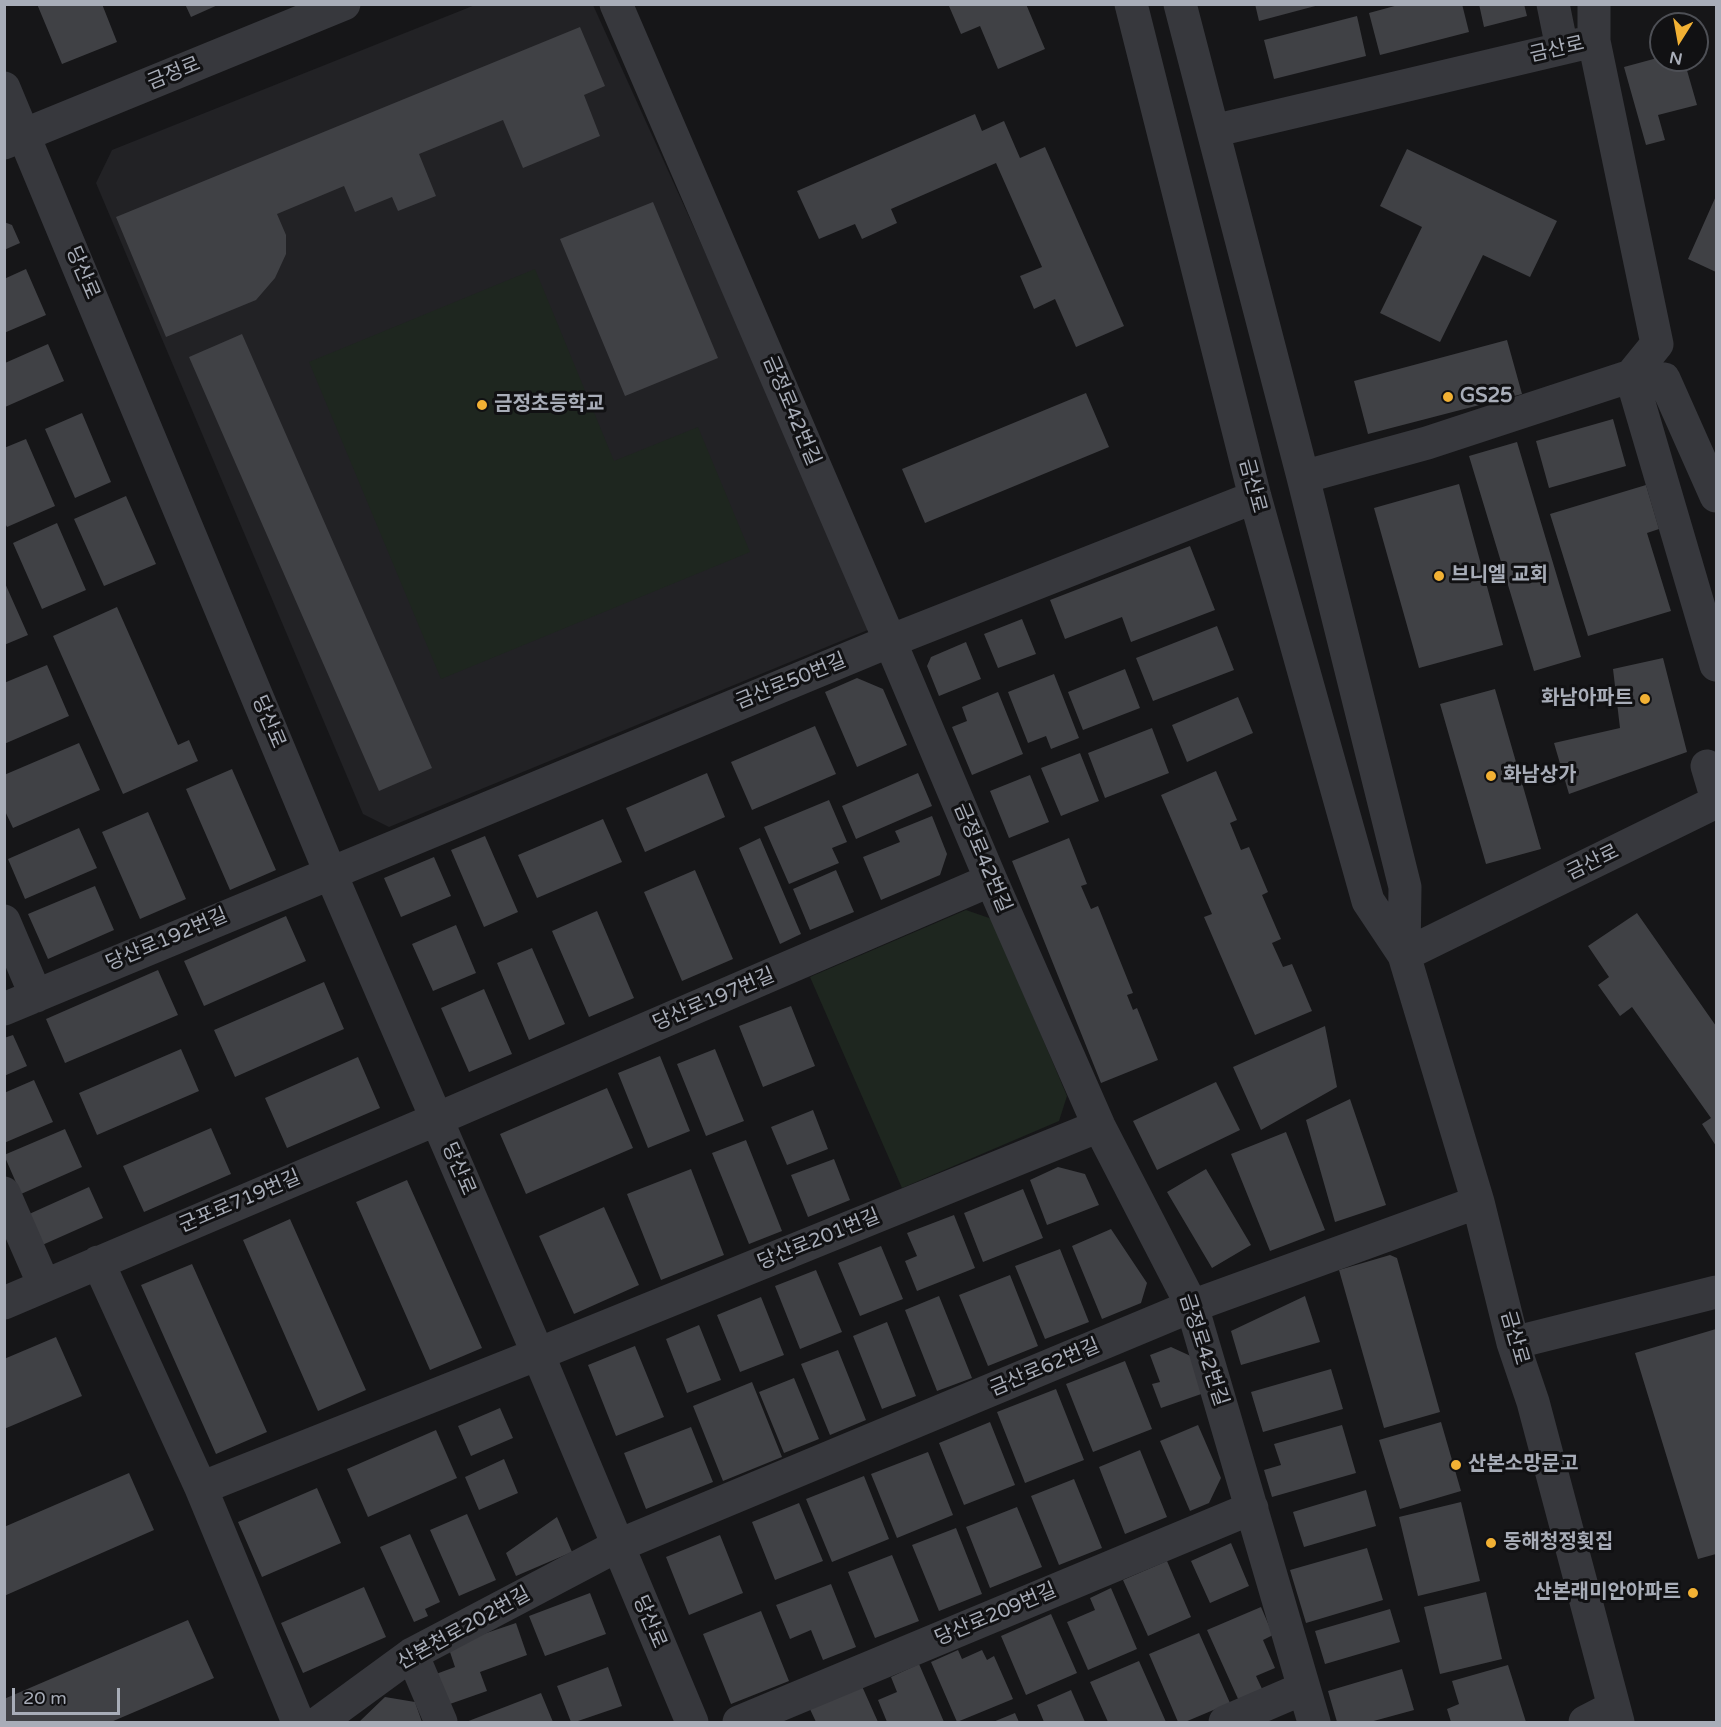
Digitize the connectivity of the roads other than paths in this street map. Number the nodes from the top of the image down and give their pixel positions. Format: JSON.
{"nodes":[{"id":1,"x":344,"y":4,"type":"edge"},
{"id":2,"x":616,"y":4,"type":"edge"},
{"id":3,"x":1131,"y":4,"type":"edge"},
{"id":4,"x":1180,"y":4,"type":"edge"},
{"id":5,"x":1553,"y":4,"type":"edge"},
{"id":6,"x":1594,"y":4,"type":"edge"},
{"id":7,"x":1578,"y":44,"type":"junction"},
{"id":8,"x":4,"y":88,"type":"edge"},
{"id":9,"x":1213,"y":131,"type":"junction"},
{"id":10,"x":15,"y":139,"type":"edge"},
{"id":11,"x":1631,"y":376,"type":"junction"},
{"id":12,"x":1303,"y":477,"type":"junction"},
{"id":13,"x":1716,"y":496,"type":"edge"},
{"id":14,"x":1255,"y":497,"type":"junction"},
{"id":15,"x":890,"y":641,"type":"junction"},
{"id":16,"x":1716,"y":664,"type":"edge"},
{"id":17,"x":1716,"y":802,"type":"edge"},
{"id":18,"x":330,"y":872,"type":"junction"},
{"id":19,"x":991,"y":880,"type":"junction"},
{"id":20,"x":4,"y":921,"type":"edge"},
{"id":21,"x":1404,"y":956,"type":"junction"},
{"id":22,"x":36,"y":996,"type":"junction"},
{"id":23,"x":4,"y":1009,"type":"edge"},
{"id":24,"x":436,"y":1119,"type":"junction"},
{"id":25,"x":1099,"y":1126,"type":"junction"},
{"id":26,"x":4,"y":1193,"type":"edge"},
{"id":27,"x":1478,"y":1202,"type":"junction"},
{"id":28,"x":98,"y":1262,"type":"junction"},
{"id":29,"x":44,"y":1286,"type":"junction"},
{"id":30,"x":1716,"y":1292,"type":"edge"},
{"id":31,"x":4,"y":1303,"type":"edge"},
{"id":32,"x":1192,"y":1306,"type":"junction"},
{"id":33,"x":1514,"y":1343,"type":"junction"},
{"id":34,"x":538,"y":1354,"type":"junction"},
{"id":35,"x":201,"y":1488,"type":"junction"},
{"id":36,"x":1252,"y":1508,"type":"junction"},
{"id":37,"x":617,"y":1546,"type":"junction"},
{"id":38,"x":412,"y":1654,"type":"junction"},
{"id":39,"x":1304,"y":1688,"type":"junction"},
{"id":40,"x":1616,"y":1715,"type":"edge"},
{"id":41,"x":298,"y":1722,"type":"edge"},
{"id":42,"x":318,"y":1722,"type":"edge"},
{"id":43,"x":441,"y":1722,"type":"edge"},
{"id":44,"x":692,"y":1722,"type":"edge"},
{"id":45,"x":739,"y":1722,"type":"edge"},
{"id":46,"x":1224,"y":1722,"type":"edge"},
{"id":47,"x":1314,"y":1722,"type":"edge"},
{"id":48,"x":1585,"y":1722,"type":"edge"}],
"edges":[{"from":1,"to":10,"type":"street","name":"금정로"},
{"from":2,"to":15,"type":"street","name":"금정로42번길"},
{"from":3,"to":14,"type":"street","name":"금산로"},
{"from":4,"to":9,"type":"street","name":"금산로"},
{"from":5,"to":7,"type":"street"},
{"from":6,"to":7,"type":"street"},
{"from":7,"to":9,"type":"street","name":"금산로"},
{"from":7,"to":11,"type":"street","name":"금산로"},
{"from":8,"to":10,"type":"street","name":"당산로"},
{"from":9,"to":12,"type":"street","name":"금산로"},
{"from":10,"to":18,"type":"street","name":"당산로"},
{"from":11,"to":12,"type":"street"},
{"from":11,"to":13,"type":"street"},
{"from":11,"to":16,"type":"street"},
{"from":12,"to":21,"type":"street","name":"금산로"},
{"from":14,"to":15,"type":"street","name":"금산로50번길"},
{"from":14,"to":21,"type":"street","name":"금산로"},
{"from":15,"to":18,"type":"street","name":"금산로50번길"},
{"from":15,"to":19,"type":"street","name":"금정로42번길"},
{"from":17,"to":21,"type":"street","name":"금산로"},
{"from":18,"to":22,"type":"street","name":"당산로192번길"},
{"from":18,"to":24,"type":"street","name":"당산로"},
{"from":19,"to":24,"type":"street","name":"당산로197번길"},
{"from":19,"to":25,"type":"street","name":"금정로42번길"},
{"from":20,"to":22,"type":"street"},
{"from":21,"to":27,"type":"street","name":"금산로"},
{"from":22,"to":23,"type":"street","name":"당산로192번길"},
{"from":24,"to":28,"type":"street","name":"군포로719번길"},
{"from":24,"to":34,"type":"street","name":"당산로"},
{"from":25,"to":32,"type":"street","name":"금정로42번길"},
{"from":25,"to":34,"type":"street","name":"당산로201번길"},
{"from":26,"to":29,"type":"street"},
{"from":27,"to":32,"type":"street","name":"금산로62번길"},
{"from":27,"to":33,"type":"street","name":"금산로"},
{"from":28,"to":29,"type":"street","name":"군포로719번길"},
{"from":28,"to":35,"type":"street"},
{"from":29,"to":31,"type":"street","name":"군포로719번길"},
{"from":30,"to":33,"type":"street"},
{"from":32,"to":36,"type":"street","name":"금정로42번길"},
{"from":32,"to":37,"type":"street","name":"금산로62번길"},
{"from":33,"to":40,"type":"street","name":"금산로"},
{"from":34,"to":35,"type":"street"},
{"from":34,"to":37,"type":"street","name":"당산로"},
{"from":35,"to":41,"type":"street"},
{"from":36,"to":39,"type":"street","name":"금정로42번길"},
{"from":36,"to":45,"type":"street","name":"당산로209번길"},
{"from":37,"to":38,"type":"street","name":"산본천로202번길"},
{"from":37,"to":44,"type":"street","name":"당산로"},
{"from":38,"to":42,"type":"street","name":"산본천로202번길"},
{"from":38,"to":43,"type":"street"},
{"from":39,"to":46,"type":"street"},
{"from":39,"to":47,"type":"street","name":"금정로42번길"},
{"from":40,"to":48,"type":"street"}]}
